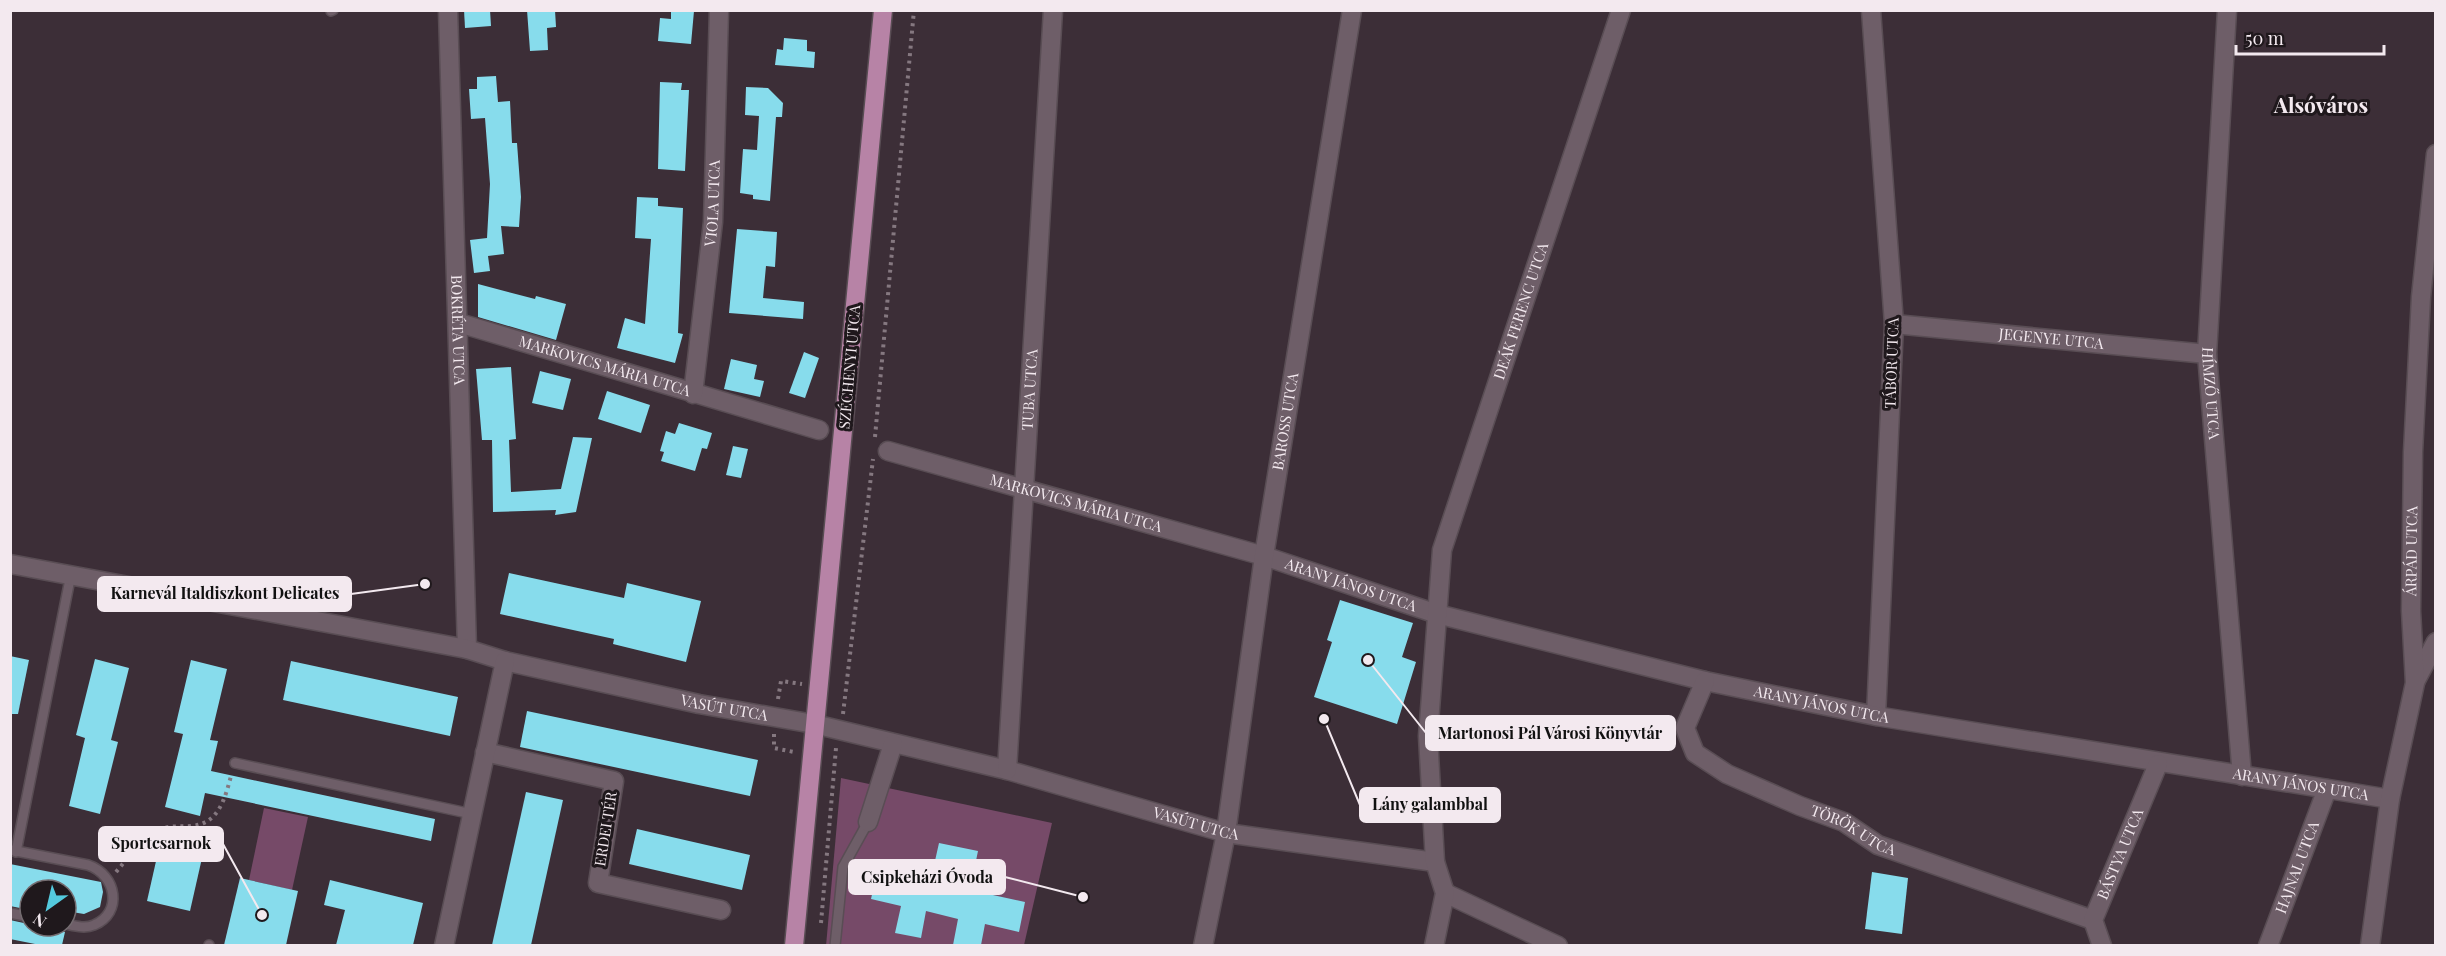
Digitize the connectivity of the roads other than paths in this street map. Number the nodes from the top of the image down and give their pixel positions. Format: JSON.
{"nodes":[{"id":1,"x":447,"y":10,"type":"edge"},
{"id":2,"x":719,"y":10,"type":"edge"},
{"id":3,"x":883,"y":10,"type":"edge"},
{"id":4,"x":1053,"y":10,"type":"edge"},
{"id":5,"x":1352,"y":10,"type":"edge"},
{"id":6,"x":1622,"y":10,"type":"edge"},
{"id":7,"x":1871,"y":10,"type":"edge"},
{"id":8,"x":2227,"y":10,"type":"edge"},
{"id":9,"x":2436,"y":154,"type":"edge"},
{"id":10,"x":459,"y":323,"type":"junction"},
{"id":11,"x":1894,"y":324,"type":"junction"},
{"id":12,"x":2207,"y":354,"type":"junction"},
{"id":13,"x":693,"y":394,"type":"junction"},
{"id":14,"x":819,"y":430,"type":"dead end"},
{"id":15,"x":888,"y":451,"type":"dead end"},
{"id":16,"x":1022,"y":489,"type":"junction"},
{"id":17,"x":1264,"y":556,"type":"junction"},
{"id":18,"x":10,"y":564,"type":"edge"},
{"id":19,"x":71,"y":574,"type":"junction"},
{"id":20,"x":1437,"y":614,"type":"junction"},
{"id":21,"x":2436,"y":642,"type":"edge"},
{"id":22,"x":467,"y":649,"type":"junction"},
{"id":23,"x":505,"y":661,"type":"junction"},
{"id":24,"x":1705,"y":681,"type":"junction"},
{"id":25,"x":2415,"y":683,"type":"junction"},
{"id":26,"x":1876,"y":716,"type":"junction"},
{"id":27,"x":814,"y":724,"type":"junction"},
{"id":28,"x":893,"y":744,"type":"junction"},
{"id":29,"x":485,"y":752,"type":"junction"},
{"id":30,"x":235,"y":763,"type":"road end"},
{"id":31,"x":2158,"y":764,"type":"junction"},
{"id":32,"x":1007,"y":770,"type":"junction"},
{"id":33,"x":2242,"y":776,"type":"junction"},
{"id":34,"x":2327,"y":789,"type":"junction"},
{"id":35,"x":2390,"y":799,"type":"junction"},
{"id":36,"x":472,"y":814,"type":"junction"},
{"id":37,"x":868,"y":822,"type":"joint"},
{"id":38,"x":1226,"y":833,"type":"junction"},
{"id":39,"x":13,"y":851,"type":"edge"},
{"id":40,"x":1435,"y":862,"type":"junction"},
{"id":41,"x":1444,"y":893,"type":"junction"},
{"id":42,"x":721,"y":910,"type":"dead end"},
{"id":43,"x":2093,"y":920,"type":"junction"},
{"id":44,"x":78,"y":926,"type":"edge"},
{"id":45,"x":444,"y":945,"type":"edge"},
{"id":46,"x":794,"y":945,"type":"edge"},
{"id":47,"x":835,"y":945,"type":"edge"},
{"id":48,"x":1203,"y":945,"type":"edge"},
{"id":49,"x":1434,"y":945,"type":"edge"},
{"id":50,"x":1558,"y":945,"type":"edge"},
{"id":51,"x":2102,"y":945,"type":"edge"},
{"id":52,"x":2268,"y":945,"type":"edge"},
{"id":53,"x":2370,"y":945,"type":"edge"}],
"edges":[{"from":1,"to":10,"type":"street","name":"BOKRÉTA UTCA"},
{"from":2,"to":13,"type":"street","name":"VIOLA UTCA"},
{"from":3,"to":27,"type":"main road","name":"SZÉCHENYI UTCA"},
{"from":4,"to":16,"type":"street","name":"TUBA UTCA"},
{"from":5,"to":17,"type":"street","name":"BAROSS UTCA"},
{"from":6,"to":20,"type":"street","name":"DEÁK FERENC UTCA"},
{"from":7,"to":11,"type":"street","name":"TÁBOR UTCA"},
{"from":8,"to":12,"type":"street","name":"HÍMZŐ UTCA"},
{"from":9,"to":25,"type":"street","name":"ÁRPÁD UTCA"},
{"from":10,"to":13,"type":"street","name":"MARKOVICS MÁRIA UTCA"},
{"from":10,"to":22,"type":"street","name":"BOKRÉTA UTCA"},
{"from":11,"to":12,"type":"street","name":"JEGENYE UTCA"},
{"from":11,"to":26,"type":"street","name":"TÁBOR UTCA"},
{"from":12,"to":33,"type":"street","name":"HÍMZŐ UTCA"},
{"from":13,"to":14,"type":"street","name":"MARKOVICS MÁRIA UTCA"},
{"from":15,"to":16,"type":"street","name":"MARKOVICS MÁRIA UTCA"},
{"from":16,"to":17,"type":"street","name":"MARKOVICS MÁRIA UTCA"},
{"from":16,"to":32,"type":"street","name":"TUBA UTCA"},
{"from":17,"to":20,"type":"street","name":"ARANY JÁNOS UTCA"},
{"from":17,"to":38,"type":"street","name":"BAROSS UTCA"},
{"from":18,"to":19,"type":"street","name":"VASÚT UTCA"},
{"from":19,"to":22,"type":"street","name":"VASÚT UTCA"},
{"from":19,"to":39,"type":"lane"},
{"from":20,"to":24,"type":"street","name":"ARANY JÁNOS UTCA"},
{"from":20,"to":40,"type":"street","name":"DEÁK FERENC UTCA"},
{"from":21,"to":25,"type":"street"},
{"from":22,"to":23,"type":"street","name":"VASÚT UTCA"},
{"from":23,"to":27,"type":"street","name":"VASÚT UTCA"},
{"from":23,"to":29,"type":"street"},
{"from":24,"to":26,"type":"street","name":"ARANY JÁNOS UTCA"},
{"from":24,"to":43,"type":"street","name":"TÖRÖK UTCA"},
{"from":25,"to":35,"type":"street","name":"ÁRPÁD UTCA"},
{"from":26,"to":31,"type":"street","name":"ARANY JÁNOS UTCA"},
{"from":27,"to":28,"type":"street","name":"VASÚT UTCA"},
{"from":27,"to":46,"type":"main road"},
{"from":28,"to":32,"type":"street","name":"VASÚT UTCA"},
{"from":28,"to":37,"type":"street"},
{"from":29,"to":36,"type":"street"},
{"from":29,"to":42,"type":"street","name":"ERDEI TÉR"},
{"from":30,"to":36,"type":"lane"},
{"from":31,"to":33,"type":"street","name":"ARANY JÁNOS UTCA"},
{"from":31,"to":43,"type":"street","name":"BÁSTYA UTCA"},
{"from":32,"to":38,"type":"street","name":"VASÚT UTCA"},
{"from":33,"to":34,"type":"street","name":"ARANY JÁNOS UTCA"},
{"from":34,"to":35,"type":"street","name":"ARANY JÁNOS UTCA"},
{"from":34,"to":52,"type":"street","name":"HAJNAL UTCA"},
{"from":35,"to":53,"type":"street","name":"ÁRPÁD UTCA"},
{"from":36,"to":45,"type":"street"},
{"from":37,"to":47,"type":"lane"},
{"from":38,"to":40,"type":"street","name":"VASÚT UTCA"},
{"from":38,"to":48,"type":"street","name":"BAROSS UTCA"},
{"from":39,"to":44,"type":"lane"},
{"from":40,"to":41,"type":"street","name":"DEÁK FERENC UTCA"},
{"from":41,"to":49,"type":"street"},
{"from":41,"to":50,"type":"street"},
{"from":43,"to":51,"type":"street"}]}
